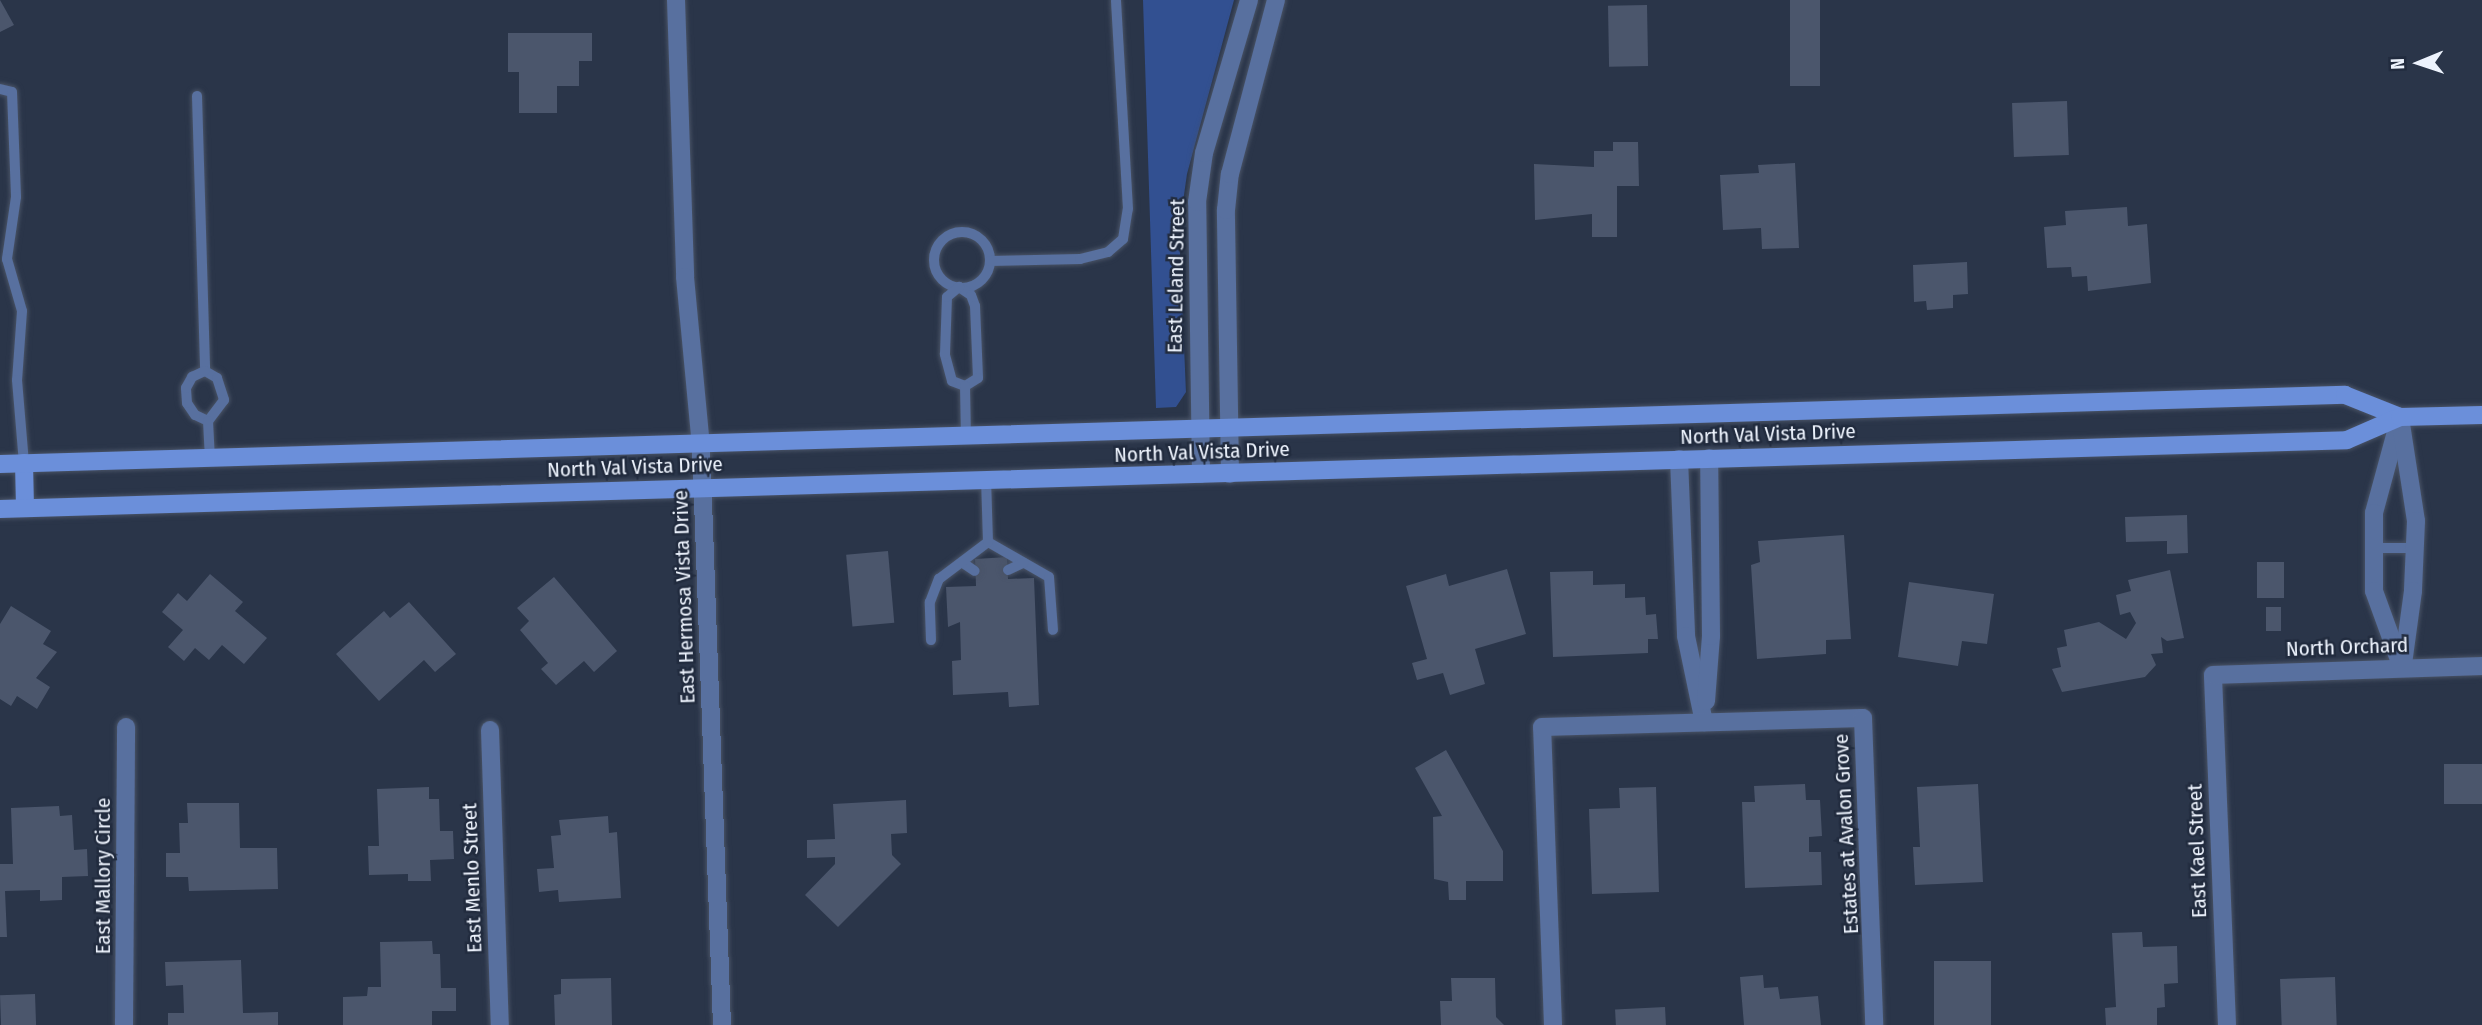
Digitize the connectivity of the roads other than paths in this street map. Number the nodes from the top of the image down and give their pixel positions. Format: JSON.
{"nodes":[{"id":1,"x":676,"y":0,"type":"edge"},
{"id":2,"x":1116,"y":0,"type":"edge"},
{"id":3,"x":1249,"y":0,"type":"edge"},
{"id":4,"x":1276,"y":0,"type":"edge"},
{"id":5,"x":0,"y":89,"type":"edge"},
{"id":6,"x":197,"y":96,"type":"dead end"},
{"id":7,"x":989,"y":261,"type":"junction"},
{"id":8,"x":959,"y":287,"type":"junction"},
{"id":9,"x":205,"y":371,"type":"junction"},
{"id":10,"x":965,"y":386,"type":"junction"},
{"id":11,"x":2482,"y":415,"type":"edge"},
{"id":12,"x":2400,"y":417,"type":"junction"},
{"id":13,"x":208,"y":421,"type":"junction"},
{"id":14,"x":1199,"y":430,"type":"junction"},
{"id":15,"x":1228,"y":430,"type":"junction"},
{"id":16,"x":966,"y":437,"type":"junction"},
{"id":17,"x":701,"y":445,"type":"junction"},
{"id":18,"x":210,"y":457,"type":"junction"},
{"id":19,"x":1709,"y":458,"type":"junction"},
{"id":20,"x":1679,"y":459,"type":"junction"},
{"id":21,"x":24,"y":463,"type":"junction"},
{"id":22,"x":0,"y":464,"type":"edge"},
{"id":23,"x":1201,"y":474,"type":"junction"},
{"id":24,"x":1230,"y":474,"type":"junction"},
{"id":25,"x":986,"y":480,"type":"junction"},
{"id":26,"x":703,"y":488,"type":"junction"},
{"id":27,"x":26,"y":508,"type":"junction"},
{"id":28,"x":0,"y":509,"type":"edge"},
{"id":29,"x":988,"y":542,"type":"junction"},
{"id":30,"x":1710,"y":544,"type":"junction"},
{"id":31,"x":1682,"y":547,"type":"junction"},
{"id":32,"x":2374,"y":548,"type":"junction"},
{"id":33,"x":2415,"y":548,"type":"junction"},
{"id":34,"x":963,"y":563,"type":"junction"},
{"id":35,"x":1023,"y":563,"type":"junction"},
{"id":36,"x":1007,"y":569,"type":"dead end"},
{"id":37,"x":975,"y":571,"type":"dead end"},
{"id":38,"x":1053,"y":629,"type":"dead end"},
{"id":39,"x":931,"y":640,"type":"dead end"},
{"id":40,"x":2482,"y":666,"type":"edge"},
{"id":41,"x":2402,"y":668,"type":"junction"},
{"id":42,"x":2213,"y":675,"type":"joint"},
{"id":43,"x":1704,"y":722,"type":"junction"},
{"id":44,"x":126,"y":727,"type":"dead end"},
{"id":45,"x":490,"y":730,"type":"dead end"},
{"id":46,"x":124,"y":1025,"type":"edge"},
{"id":47,"x":500,"y":1025,"type":"edge"},
{"id":48,"x":722,"y":1025,"type":"edge"},
{"id":49,"x":1553,"y":1025,"type":"edge"},
{"id":50,"x":1874,"y":1025,"type":"edge"},
{"id":51,"x":2227,"y":1025,"type":"edge"}],
"edges":[{"from":1,"to":17,"type":"street","name":"East Hermosa Vista Drive"},
{"from":2,"to":7,"type":"lane"},
{"from":3,"to":14,"type":"street","name":"East Leland Street"},
{"from":4,"to":15,"type":"street"},
{"from":5,"to":21,"type":"lane"},
{"from":6,"to":9,"type":"lane"},
{"from":7,"to":8,"type":"lane"},
{"from":7,"to":8,"type":"lane"},
{"from":8,"to":10,"type":"lane"},
{"from":8,"to":10,"type":"lane"},
{"from":9,"to":13,"type":"lane"},
{"from":9,"to":13,"type":"lane"},
{"from":10,"to":16,"type":"lane"},
{"from":11,"to":12,"type":"main road","name":"North Val Vista Drive"},
{"from":12,"to":15,"type":"main road","name":"North Val Vista Drive"},
{"from":12,"to":19,"type":"main road","name":"North Val Vista Drive"},
{"from":12,"to":32,"type":"street"},
{"from":12,"to":33,"type":"street"},
{"from":13,"to":18,"type":"lane"},
{"from":14,"to":15,"type":"main road","name":"North Val Vista Drive"},
{"from":14,"to":16,"type":"main road","name":"North Val Vista Drive"},
{"from":14,"to":23,"type":"street","name":"East Leland Street"},
{"from":15,"to":24,"type":"street"},
{"from":16,"to":17,"type":"main road","name":"North Val Vista Drive"},
{"from":17,"to":18,"type":"main road","name":"North Val Vista Drive"},
{"from":17,"to":26,"type":"street","name":"East Hermosa Vista Drive"},
{"from":18,"to":21,"type":"main road","name":"North Val Vista Drive"},
{"from":19,"to":20,"type":"main road","name":"North Val Vista Drive"},
{"from":19,"to":30,"type":"street"},
{"from":20,"to":24,"type":"main road","name":"North Val Vista Drive"},
{"from":20,"to":31,"type":"street"},
{"from":21,"to":22,"type":"main road","name":"North Val Vista Drive"},
{"from":21,"to":27,"type":"main road"},
{"from":23,"to":24,"type":"main road","name":"North Val Vista Drive"},
{"from":23,"to":25,"type":"main road","name":"North Val Vista Drive"},
{"from":25,"to":26,"type":"main road","name":"North Val Vista Drive"},
{"from":25,"to":29,"type":"lane"},
{"from":26,"to":27,"type":"main road","name":"North Val Vista Drive"},
{"from":26,"to":48,"type":"street","name":"East Hermosa Vista Drive"},
{"from":27,"to":28,"type":"main road","name":"North Val Vista Drive"},
{"from":29,"to":34,"type":"lane"},
{"from":29,"to":35,"type":"lane"},
{"from":30,"to":31,"type":"street"},
{"from":30,"to":43,"type":"street"},
{"from":31,"to":43,"type":"street"},
{"from":32,"to":33,"type":"lane"},
{"from":32,"to":41,"type":"street"},
{"from":33,"to":41,"type":"street"},
{"from":34,"to":37,"type":"lane"},
{"from":34,"to":39,"type":"lane"},
{"from":35,"to":36,"type":"lane"},
{"from":35,"to":38,"type":"lane"},
{"from":40,"to":41,"type":"street","name":"North Orchard"},
{"from":41,"to":42,"type":"street","name":"North Orchard"},
{"from":42,"to":51,"type":"street","name":"East Kael Street"},
{"from":43,"to":49,"type":"street","name":"Estates at Avalon Grove"},
{"from":43,"to":50,"type":"street","name":"Estates at Avalon Grove"},
{"from":44,"to":46,"type":"street","name":"East Mallory Circle"},
{"from":45,"to":47,"type":"street","name":"East Menlo Street"}]}
